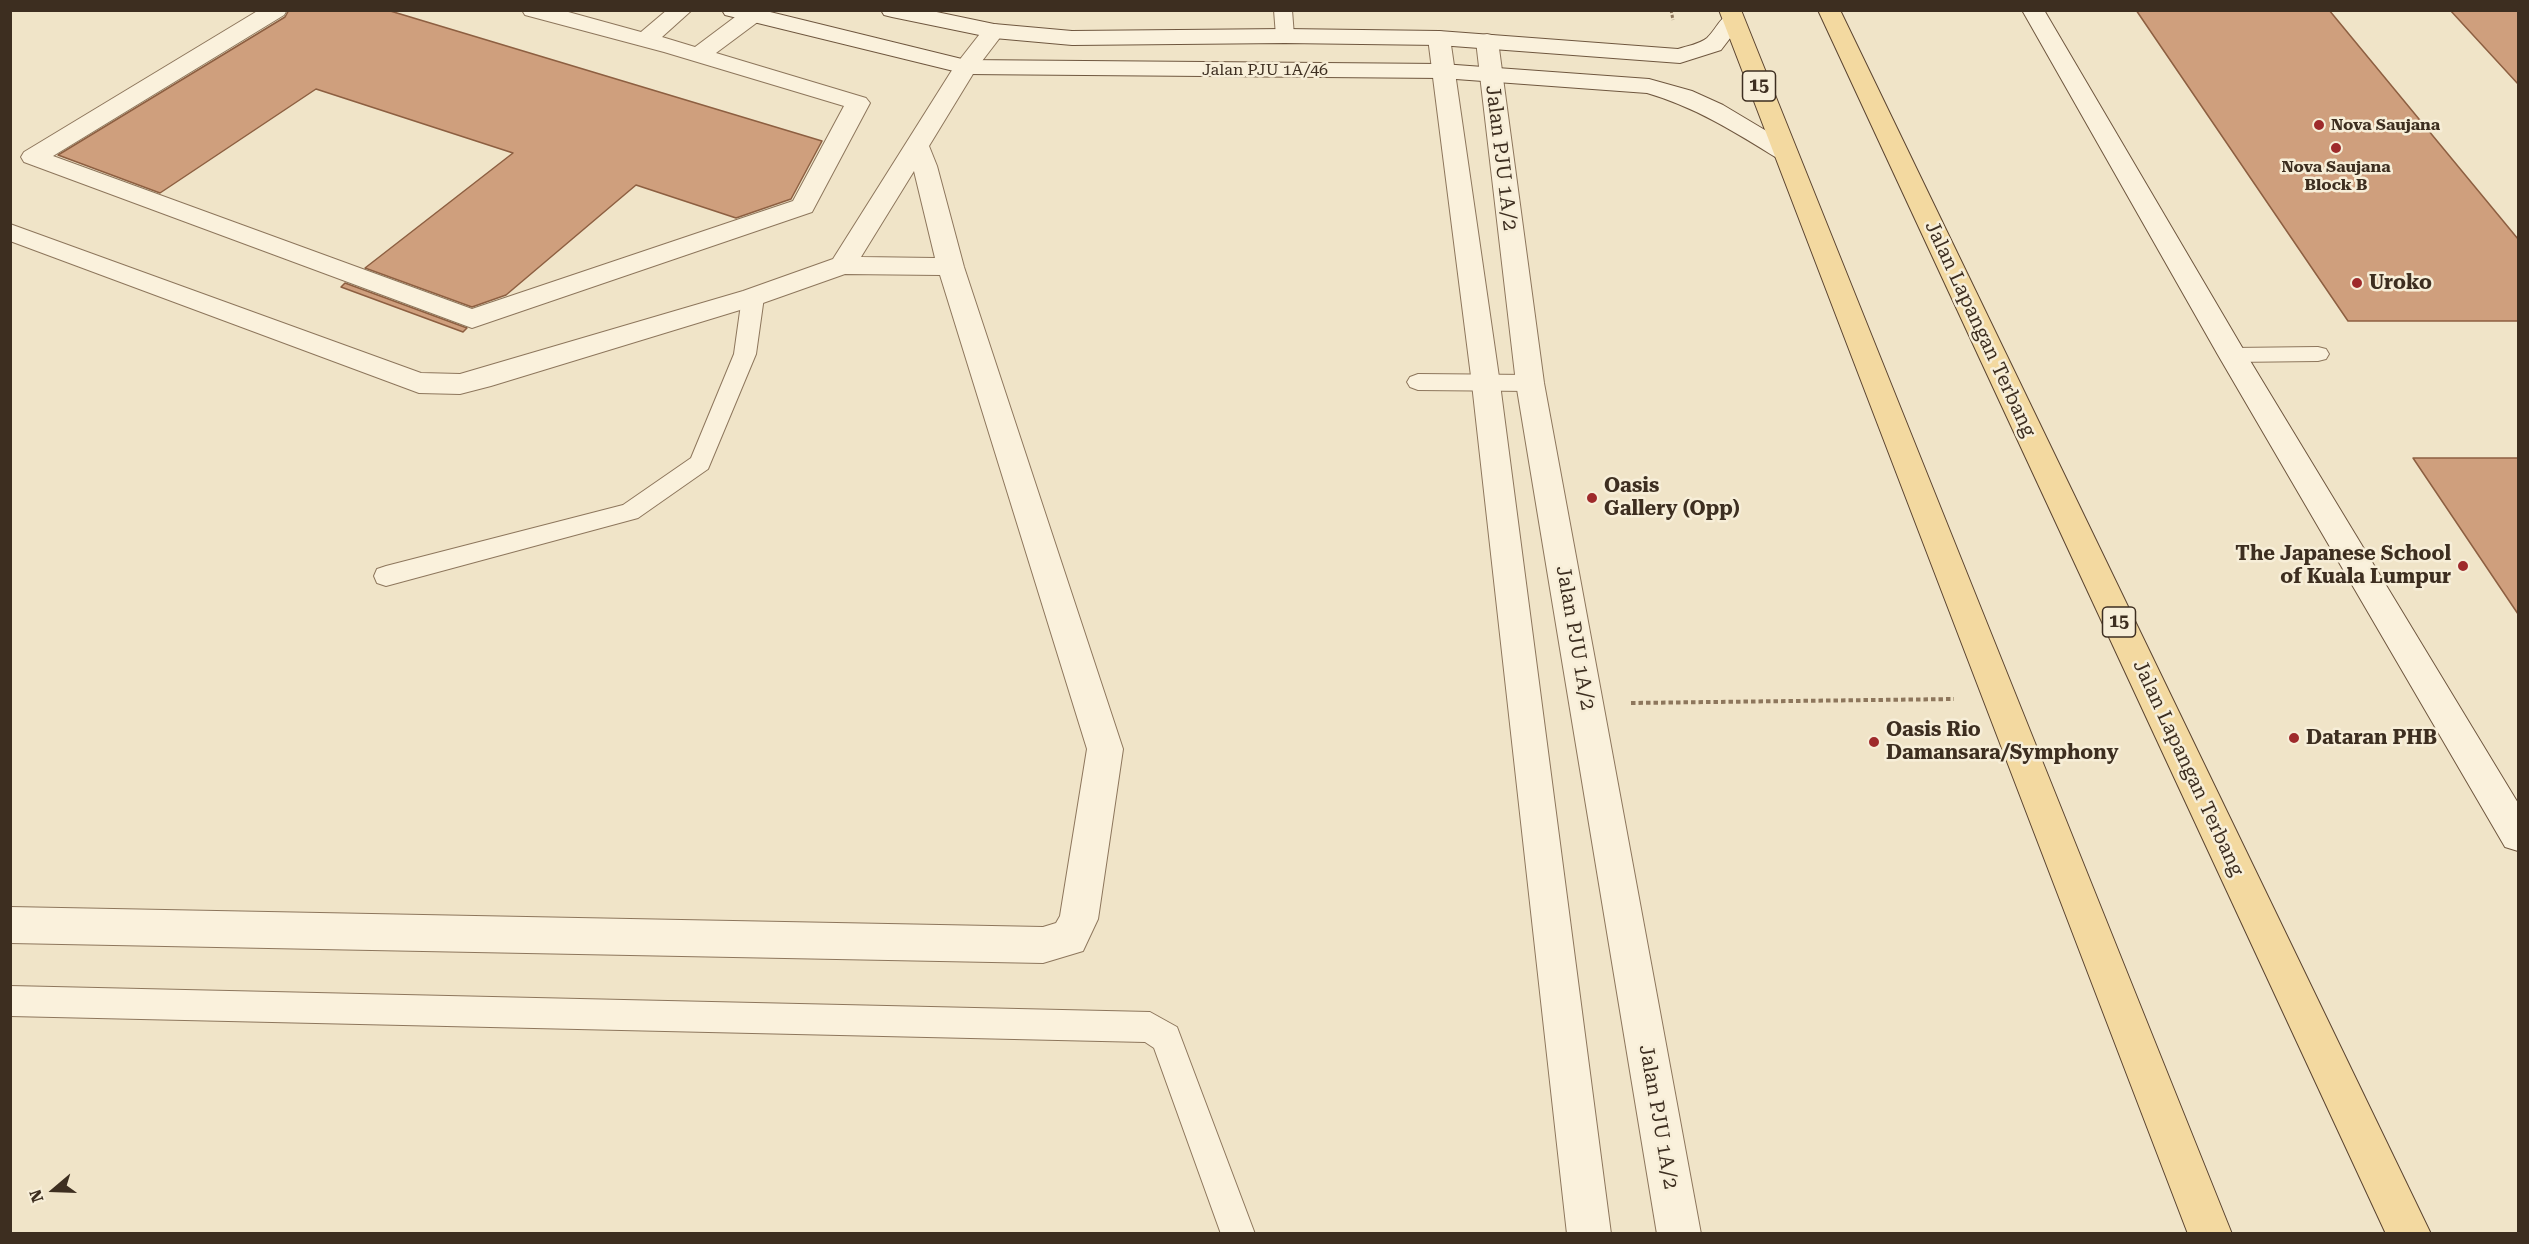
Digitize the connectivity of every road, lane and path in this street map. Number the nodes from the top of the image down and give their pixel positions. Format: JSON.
{"nodes":[{"id":1,"x":276,"y":10,"type":"edge"},
{"id":2,"x":533,"y":10,"type":"edge"},
{"id":3,"x":681,"y":10,"type":"edge"},
{"id":4,"x":892,"y":10,"type":"edge"},
{"id":5,"x":1283,"y":10,"type":"edge"},
{"id":6,"x":1829,"y":10,"type":"edge"},
{"id":7,"x":2033,"y":10,"type":"edge"},
{"id":8,"x":742,"y":13,"type":"edge"},
{"id":9,"x":1731,"y":15,"type":"edge"},
{"id":10,"x":994,"y":31,"type":"junction"},
{"id":11,"x":1285,"y":36,"type":"junction"},
{"id":12,"x":1439,"y":38,"type":"junction"},
{"id":13,"x":645,"y":40,"type":"junction"},
{"id":14,"x":1487,"y":41,"type":"junction"},
{"id":15,"x":698,"y":55,"type":"junction"},
{"id":16,"x":966,"y":67,"type":"junction"},
{"id":17,"x":1442,"y":71,"type":"junction"},
{"id":18,"x":1490,"y":75,"type":"junction"},
{"id":19,"x":917,"y":146,"type":"junction"},
{"id":20,"x":1786,"y":153,"type":"junction"},
{"id":21,"x":10,"y":232,"type":"edge"},
{"id":22,"x":843,"y":265,"type":"junction"},
{"id":23,"x":951,"y":267,"type":"junction"},
{"id":24,"x":753,"y":297,"type":"junction"},
{"id":25,"x":2318,"y":354,"type":"dead end"},
{"id":26,"x":2232,"y":355,"type":"junction"},
{"id":27,"x":1418,"y":382,"type":"dead end"},
{"id":28,"x":1530,"y":383,"type":"junction"},
{"id":29,"x":1486,"y":384,"type":"junction"},
{"id":30,"x":386,"y":576,"type":"dead end"},
{"id":31,"x":2000,"y":699,"type":"junction"},
{"id":32,"x":1623,"y":703,"type":"dead end"},
{"id":33,"x":2518,"y":835,"type":"edge"},
{"id":34,"x":10,"y":925,"type":"edge"},
{"id":35,"x":10,"y":1001,"type":"edge"},
{"id":36,"x":1238,"y":1233,"type":"edge"},
{"id":37,"x":1588,"y":1233,"type":"edge"},
{"id":38,"x":1678,"y":1233,"type":"edge"},
{"id":39,"x":2210,"y":1233,"type":"edge"},
{"id":40,"x":2409,"y":1233,"type":"edge"}],
"edges":[{"from":1,"to":15,"type":"street"},
{"from":2,"to":13,"type":"street"},
{"from":3,"to":13,"type":"street"},
{"from":4,"to":10,"type":"street","name":"Jalan PJU 1A/46"},
{"from":5,"to":11,"type":"lane"},
{"from":6,"to":40,"type":"main road","name":"Jalan Lapangan Terbang","number":"15"},
{"from":7,"to":26,"type":"street"},
{"from":8,"to":15,"type":"street"},
{"from":8,"to":16,"type":"street","name":"Jalan PJU 1A/46"},
{"from":9,"to":14,"type":"street","name":"Jalan PJU 1A/46"},
{"from":9,"to":20,"type":"main road","number":"15"},
{"from":10,"to":11,"type":"street","name":"Jalan PJU 1A/46"},
{"from":10,"to":16,"type":"street"},
{"from":11,"to":12,"type":"street","name":"Jalan PJU 1A/46"},
{"from":12,"to":14,"type":"street","name":"Jalan PJU 1A/46"},
{"from":12,"to":17,"type":"street"},
{"from":13,"to":15,"type":"street"},
{"from":14,"to":18,"type":"street","name":"Jalan PJU 1A/2"},
{"from":16,"to":17,"type":"street","name":"Jalan PJU 1A/46"},
{"from":16,"to":19,"type":"street"},
{"from":17,"to":18,"type":"street","name":"Jalan PJU 1A/46"},
{"from":17,"to":29,"type":"street"},
{"from":18,"to":20,"type":"street","name":"Jalan PJU 1A/46"},
{"from":18,"to":28,"type":"street","name":"Jalan PJU 1A/2"},
{"from":19,"to":22,"type":"street"},
{"from":19,"to":23,"type":"street"},
{"from":20,"to":31,"type":"main road","number":"15"},
{"from":21,"to":24,"type":"street"},
{"from":22,"to":23,"type":"street"},
{"from":22,"to":24,"type":"street"},
{"from":23,"to":34,"type":"street"},
{"from":24,"to":30,"type":"lane"},
{"from":25,"to":26,"type":"lane"},
{"from":26,"to":33,"type":"street"},
{"from":27,"to":29,"type":"lane"},
{"from":28,"to":29,"type":"lane"},
{"from":28,"to":38,"type":"street","name":"Jalan PJU 1A/2"},
{"from":29,"to":37,"type":"street"},
{"from":31,"to":32,"type":"path"},
{"from":31,"to":39,"type":"main road","number":"15"},
{"from":35,"to":36,"type":"lane"}]}
